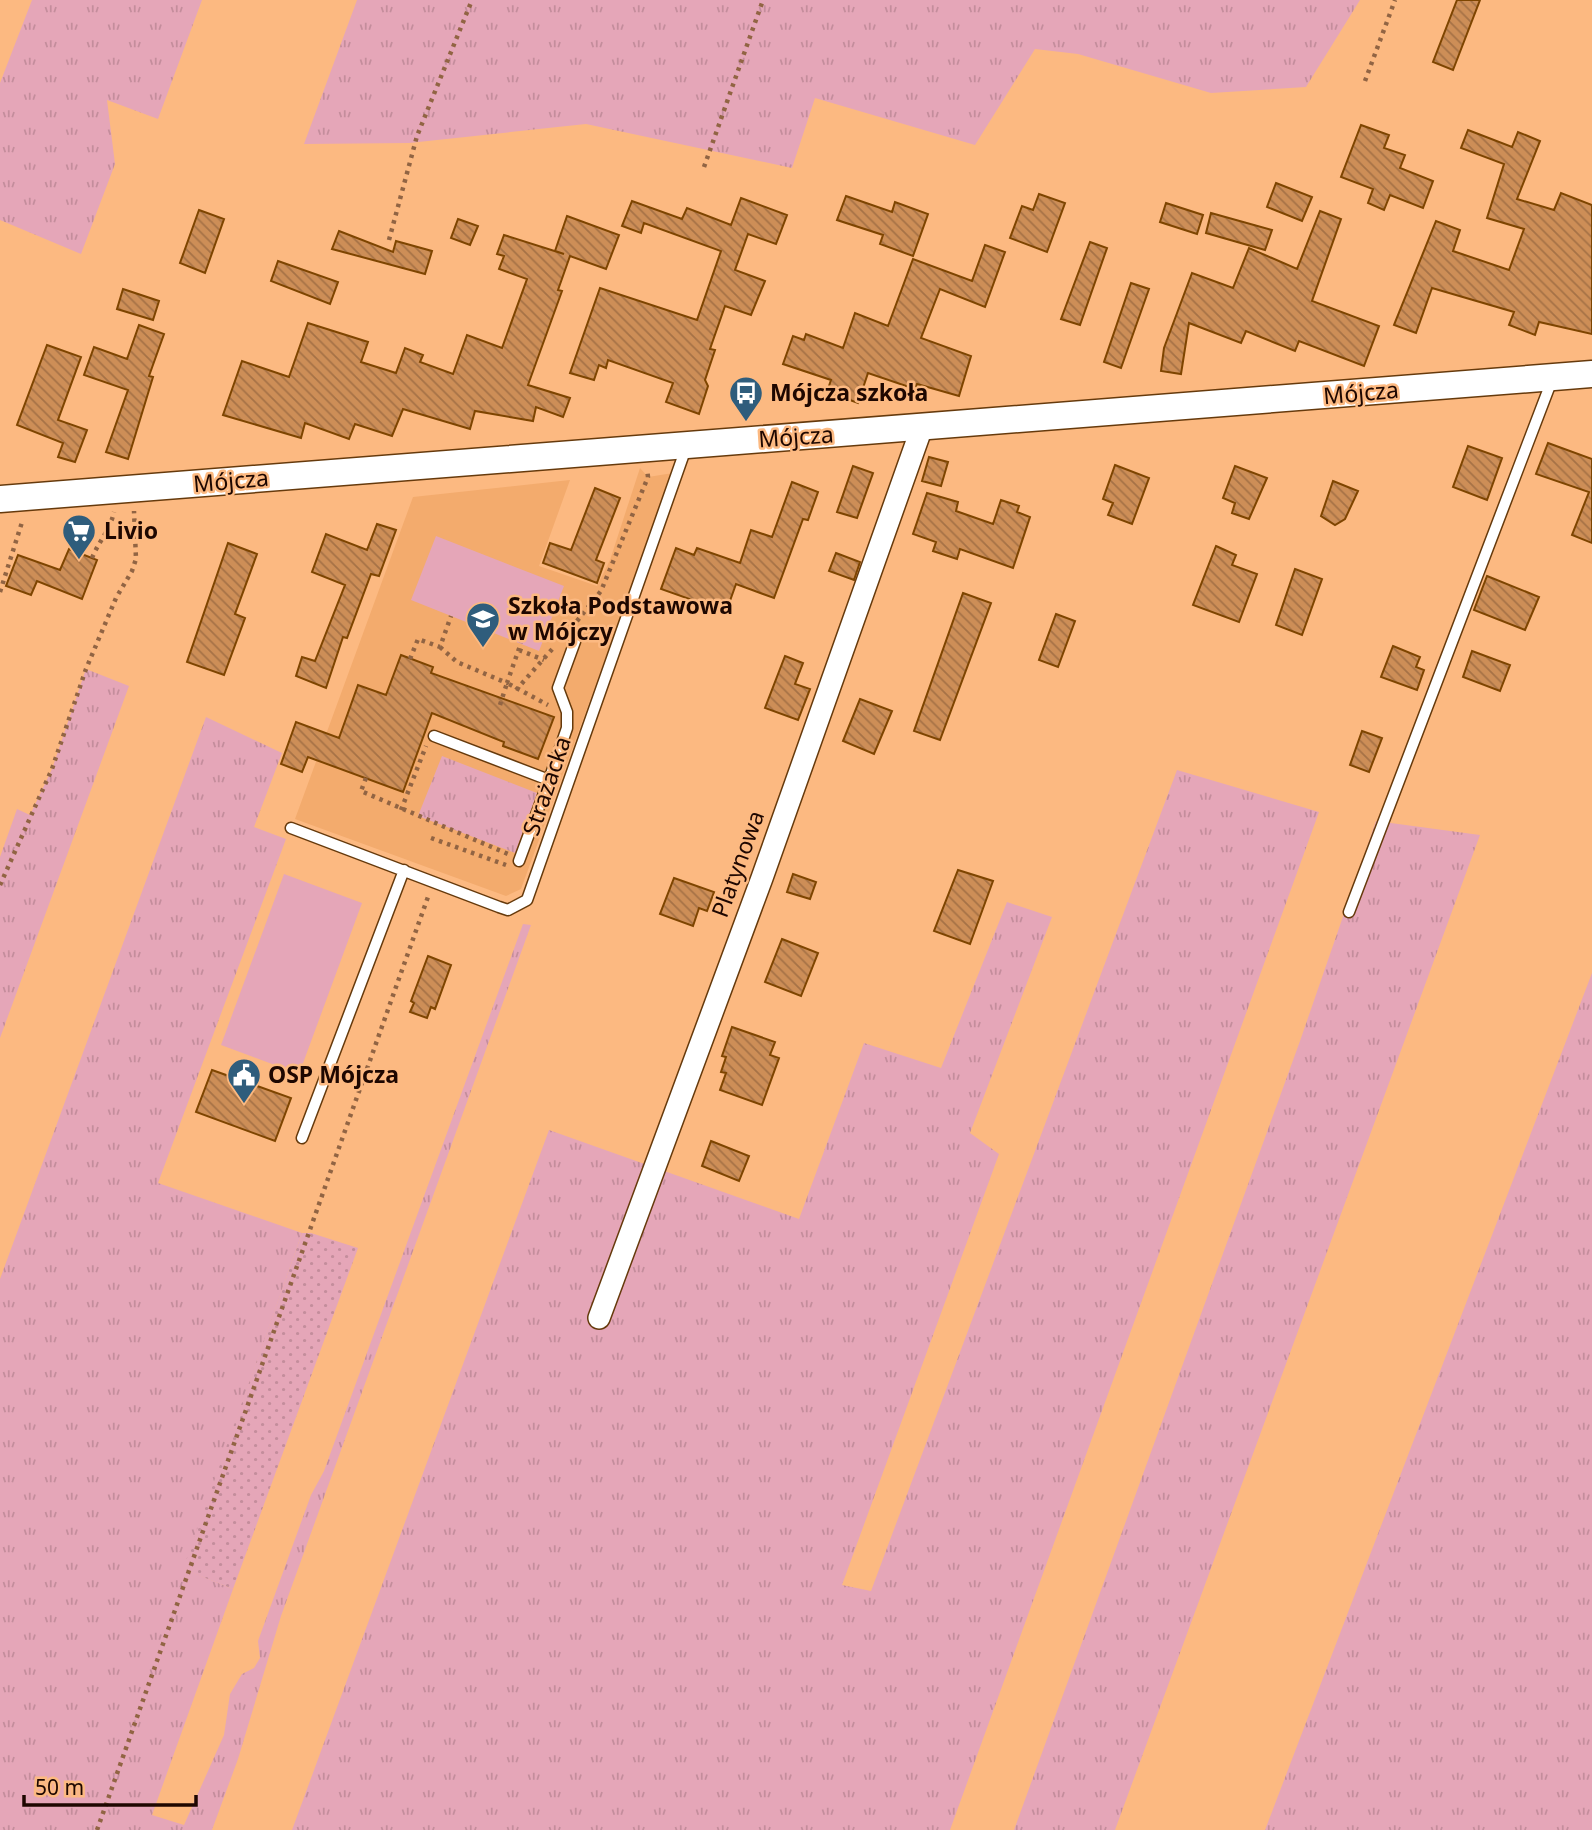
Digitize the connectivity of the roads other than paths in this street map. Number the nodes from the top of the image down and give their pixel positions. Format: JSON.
{"nodes":[{"id":1,"x":1592,"y":374,"type":"edge"},
{"id":2,"x":1553,"y":377,"type":"junction"},
{"id":3,"x":922,"y":427,"type":"junction"},
{"id":4,"x":687,"y":445,"type":"junction"},
{"id":5,"x":0,"y":499,"type":"edge"},
{"id":6,"x":577,"y":636,"type":"dead end"},
{"id":7,"x":435,"y":736,"type":"road end"},
{"id":8,"x":550,"y":780,"type":"junction"},
{"id":9,"x":291,"y":828,"type":"dead end"},
{"id":10,"x":519,"y":859,"type":"road end"},
{"id":11,"x":404,"y":870,"type":"junction"},
{"id":12,"x":1349,"y":912,"type":"dead end"},
{"id":13,"x":302,"y":1138,"type":"dead end"},
{"id":14,"x":598,"y":1318,"type":"dead end"}],
"edges":[{"from":1,"to":2,"type":"street","name":"Mójcza"},
{"from":2,"to":3,"type":"street","name":"Mójcza"},
{"from":2,"to":12,"type":"lane"},
{"from":3,"to":4,"type":"street","name":"Mójcza"},
{"from":3,"to":14,"type":"street","name":"Platynowa"},
{"from":4,"to":5,"type":"street","name":"Mójcza"},
{"from":4,"to":11,"type":"lane","name":"Strażacka"},
{"from":6,"to":8,"type":"lane"},
{"from":7,"to":8,"type":"lane"},
{"from":8,"to":10,"type":"lane"},
{"from":9,"to":11,"type":"lane","name":"Strażacka"},
{"from":11,"to":13,"type":"lane"}]}
